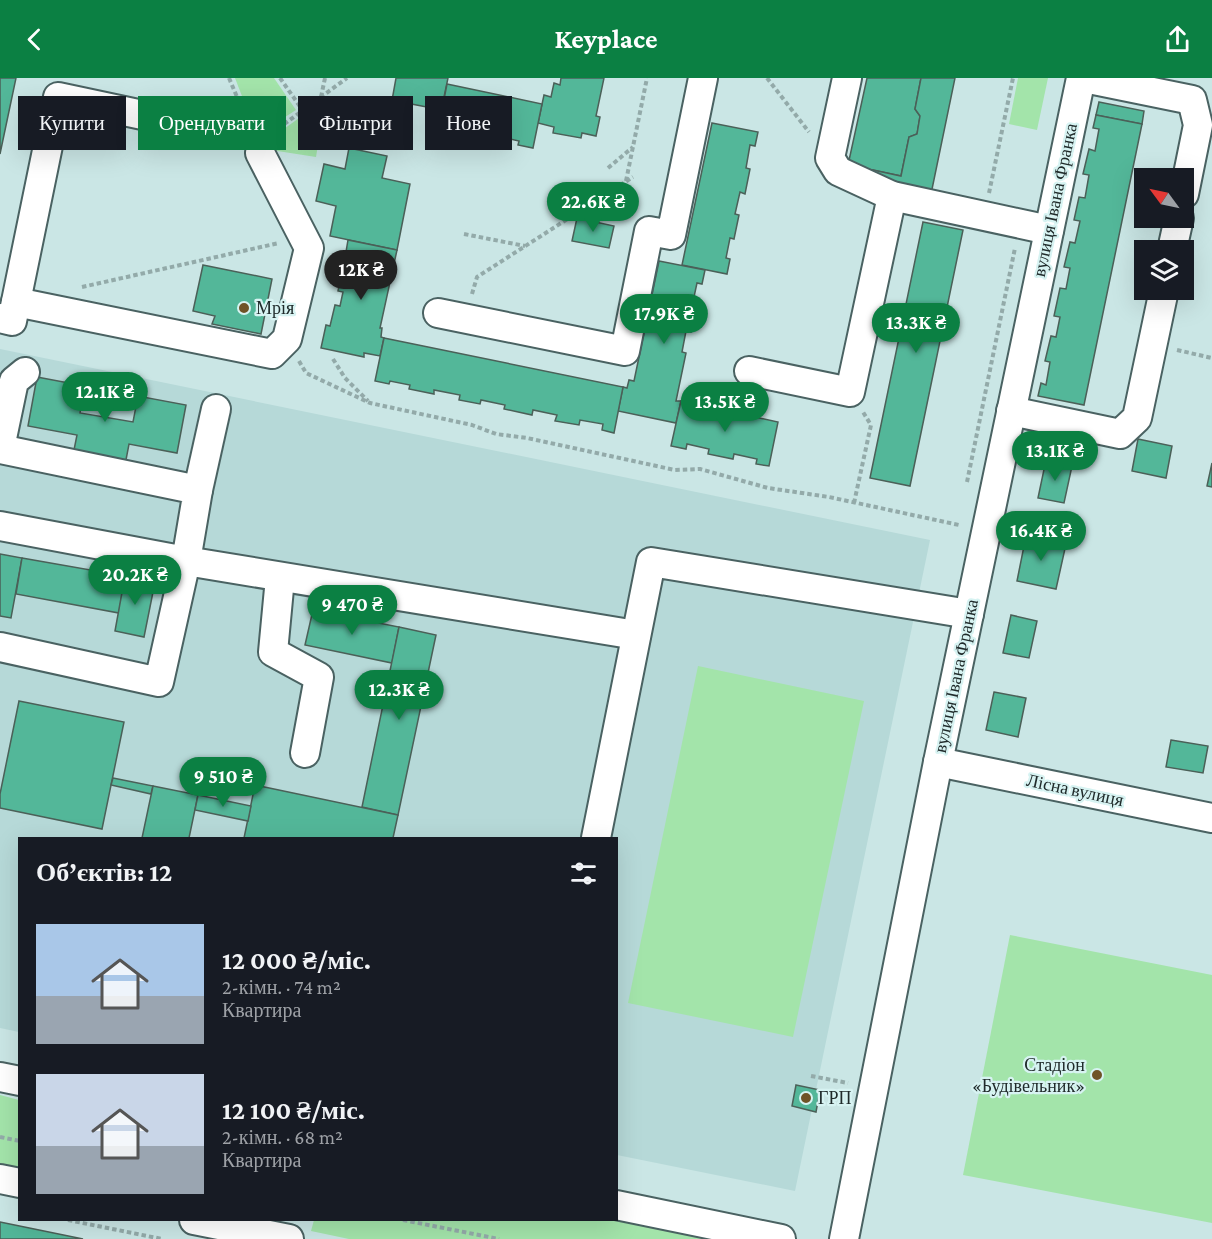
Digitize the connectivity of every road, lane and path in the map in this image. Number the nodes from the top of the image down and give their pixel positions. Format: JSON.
{"nodes":[{"id":1,"x":230,"y":78,"type":"edge"},
{"id":2,"x":280,"y":78,"type":"edge"},
{"id":3,"x":325,"y":78,"type":"edge"},
{"id":4,"x":346,"y":78,"type":"edge"},
{"id":5,"x":647,"y":78,"type":"edge"},
{"id":6,"x":704,"y":78,"type":"edge"},
{"id":7,"x":767,"y":78,"type":"edge"},
{"id":8,"x":847,"y":78,"type":"edge"},
{"id":9,"x":1012,"y":78,"type":"edge"},
{"id":10,"x":1082,"y":78,"type":"edge"},
{"id":11,"x":237,"y":96,"type":"edge"},
{"id":12,"x":321,"y":96,"type":"edge"},
{"id":13,"x":322,"y":96,"type":"edge"},
{"id":14,"x":298,"y":104,"type":"edge"},
{"id":15,"x":138,"y":114,"type":"edge"},
{"id":16,"x":298,"y":115,"type":"edge"},
{"id":17,"x":286,"y":125,"type":"edge"},
{"id":18,"x":633,"y":146,"type":"junction"},
{"id":19,"x":259,"y":150,"type":"edge"},
{"id":20,"x":830,"y":158,"type":"junction"},
{"id":21,"x":608,"y":168,"type":"dead end"},
{"id":22,"x":1189,"y":168,"type":"edge"},
{"id":23,"x":633,"y":177,"type":"dead end"},
{"id":24,"x":626,"y":182,"type":"junction"},
{"id":25,"x":892,"y":196,"type":"junction"},
{"id":26,"x":984,"y":217,"type":"junction"},
{"id":27,"x":1049,"y":230,"type":"junction"},
{"id":28,"x":464,"y":234,"type":"dead end"},
{"id":29,"x":304,"y":238,"type":"junction"},
{"id":30,"x":526,"y":246,"type":"junction"},
{"id":31,"x":73,"y":290,"type":"dead end"},
{"id":32,"x":1162,"y":300,"type":"edge"},
{"id":33,"x":8,"y":310,"type":"edge"},
{"id":34,"x":451,"y":316,"type":"joint"},
{"id":35,"x":287,"y":339,"type":"junction"},
{"id":36,"x":1152,"y":345,"type":"junction"},
{"id":37,"x":1212,"y":358,"type":"edge"},
{"id":38,"x":333,"y":359,"type":"dead end"},
{"id":39,"x":749,"y":371,"type":"dead end"},
{"id":40,"x":25,"y":372,"type":"dead end"},
{"id":41,"x":850,"y":392,"type":"junction"},
{"id":42,"x":370,"y":403,"type":"junction"},
{"id":43,"x":216,"y":409,"type":"dead end"},
{"id":44,"x":1011,"y":411,"type":"junction"},
{"id":45,"x":0,"y":448,"type":"edge"},
{"id":46,"x":198,"y":490,"type":"junction"},
{"id":47,"x":854,"y":503,"type":"junction"},
{"id":48,"x":959,"y":525,"type":"dead end"},
{"id":49,"x":0,"y":526,"type":"edge"},
{"id":50,"x":186,"y":561,"type":"junction"},
{"id":51,"x":280,"y":578,"type":"junction"},
{"id":52,"x":969,"y":614,"type":"junction"},
{"id":53,"x":636,"y":635,"type":"junction"},
{"id":54,"x":0,"y":647,"type":"edge"},
{"id":55,"x":305,"y":753,"type":"dead end"},
{"id":56,"x":938,"y":762,"type":"junction"},
{"id":57,"x":1212,"y":818,"type":"edge"},
{"id":58,"x":596,"y":837,"type":"edge"},
{"id":59,"x":811,"y":1076,"type":"dead end"},
{"id":60,"x":0,"y":1077,"type":"edge"},
{"id":61,"x":18,"y":1081,"type":"edge"},
{"id":62,"x":849,"y":1084,"type":"dead end"},
{"id":63,"x":0,"y":1137,"type":"edge"},
{"id":64,"x":18,"y":1142,"type":"edge"},
{"id":65,"x":0,"y":1179,"type":"edge"},
{"id":66,"x":18,"y":1183,"type":"edge"},
{"id":67,"x":618,"y":1205,"type":"edge"},
{"id":68,"x":73,"y":1221,"type":"edge"},
{"id":69,"x":198,"y":1221,"type":"edge"},
{"id":70,"x":408,"y":1221,"type":"edge"},
{"id":71,"x":257,"y":1237,"type":"edge"},
{"id":72,"x":162,"y":1239,"type":"edge"},
{"id":73,"x":289,"y":1239,"type":"edge"},
{"id":74,"x":499,"y":1239,"type":"edge"},
{"id":75,"x":781,"y":1239,"type":"edge"},
{"id":76,"x":844,"y":1239,"type":"edge"}],
"edges":[{"from":1,"to":11,"type":"path"},
{"from":2,"to":14,"type":"path"},
{"from":3,"to":12,"type":"path"},
{"from":4,"to":13,"type":"path"},
{"from":5,"to":18,"type":"path"},
{"from":6,"to":34,"type":"street"},
{"from":7,"to":20,"type":"path"},
{"from":8,"to":20,"type":"street"},
{"from":9,"to":26,"type":"path"},
{"from":10,"to":22,"type":"street"},
{"from":10,"to":27,"type":"street","name":"вулиця Івана Франка"},
{"from":15,"to":33,"type":"street"},
{"from":16,"to":17,"type":"path"},
{"from":18,"to":21,"type":"path"},
{"from":18,"to":24,"type":"path"},
{"from":19,"to":29,"type":"street"},
{"from":20,"to":25,"type":"street"},
{"from":23,"to":24,"type":"path"},
{"from":24,"to":30,"type":"path"},
{"from":25,"to":26,"type":"street"},
{"from":25,"to":41,"type":"street"},
{"from":26,"to":27,"type":"street"},
{"from":27,"to":44,"type":"street","name":"вулиця Івана Франка"},
{"from":28,"to":30,"type":"path"},
{"from":29,"to":31,"type":"path"},
{"from":29,"to":35,"type":"street"},
{"from":30,"to":34,"type":"path"},
{"from":32,"to":36,"type":"street"},
{"from":33,"to":35,"type":"street"},
{"from":35,"to":42,"type":"path"},
{"from":36,"to":37,"type":"path"},
{"from":36,"to":44,"type":"street"},
{"from":38,"to":42,"type":"path"},
{"from":39,"to":41,"type":"street"},
{"from":40,"to":45,"type":"street"},
{"from":41,"to":47,"type":"path"},
{"from":42,"to":47,"type":"path"},
{"from":43,"to":46,"type":"street"},
{"from":44,"to":52,"type":"street","name":"вулиця Івана Франка"},
{"from":45,"to":46,"type":"street"},
{"from":46,"to":50,"type":"street"},
{"from":47,"to":48,"type":"path"},
{"from":49,"to":50,"type":"street"},
{"from":50,"to":51,"type":"street"},
{"from":50,"to":54,"type":"street"},
{"from":51,"to":53,"type":"street"},
{"from":51,"to":55,"type":"street"},
{"from":52,"to":53,"type":"street"},
{"from":52,"to":56,"type":"street","name":"вулиця Івана Франка"},
{"from":53,"to":58,"type":"street"},
{"from":56,"to":57,"type":"street","name":"Лісна вулиця"},
{"from":56,"to":76,"type":"street","name":"вулиця Івана Франка"},
{"from":59,"to":62,"type":"path"},
{"from":60,"to":61,"type":"street"},
{"from":63,"to":64,"type":"path"},
{"from":65,"to":66,"type":"street"},
{"from":67,"to":75,"type":"street"},
{"from":68,"to":72,"type":"path"},
{"from":69,"to":71,"type":"street"},
{"from":70,"to":74,"type":"path"},
{"from":71,"to":73,"type":"street"}]}
